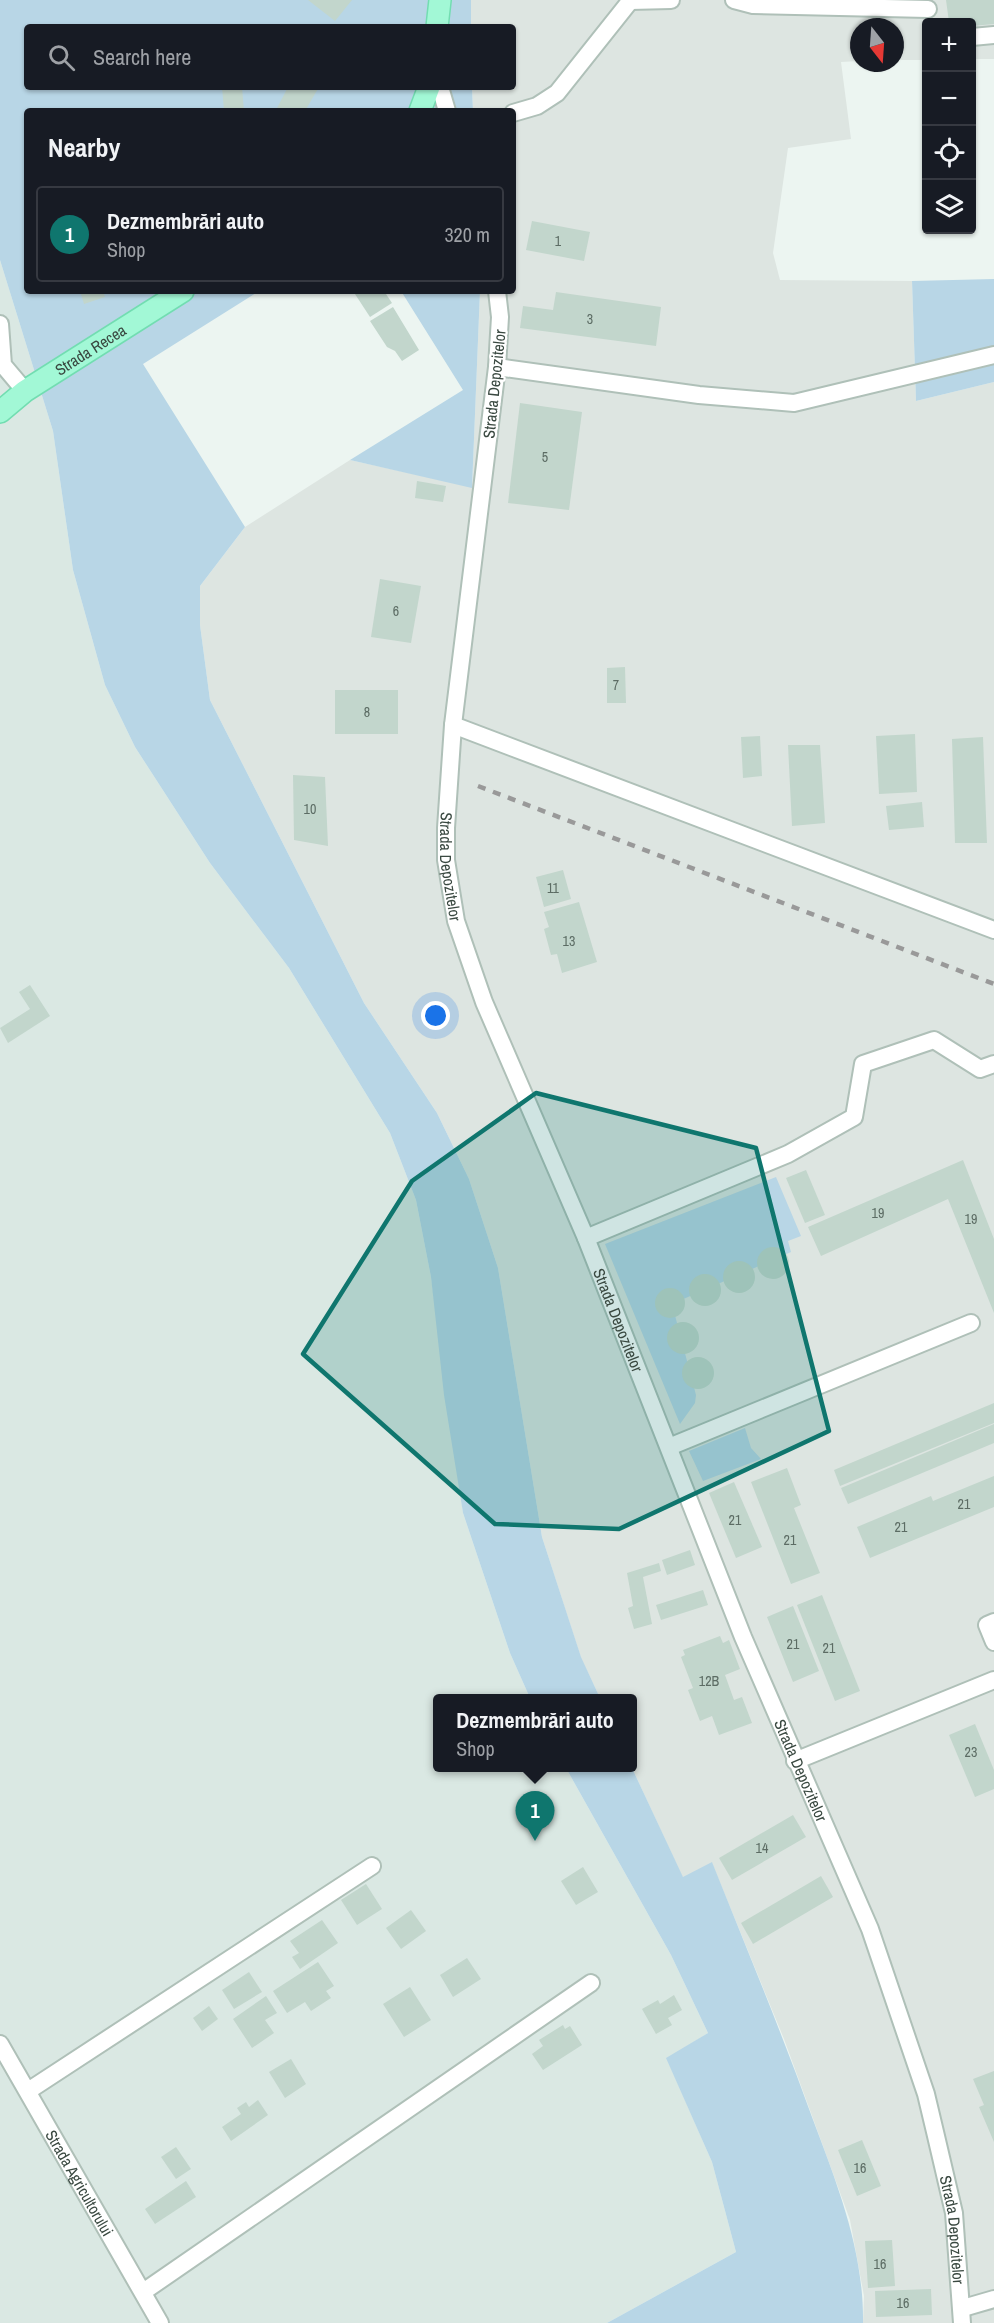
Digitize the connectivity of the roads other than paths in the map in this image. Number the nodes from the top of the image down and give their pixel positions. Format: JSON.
{"nodes":[{"id":1,"x":440,"y":0,"type":"edge"},
{"id":2,"x":671,"y":0,"type":"edge"},
{"id":3,"x":734,"y":0,"type":"edge"},
{"id":4,"x":631,"y":1,"type":"edge"},
{"id":5,"x":753,"y":2,"type":"edge"},
{"id":6,"x":928,"y":10,"type":"edge"},
{"id":7,"x":438,"y":24,"type":"edge"},
{"id":8,"x":994,"y":35,"type":"edge"},
{"id":9,"x":976,"y":37,"type":"edge"},
{"id":10,"x":428,"y":90,"type":"edge"},
{"id":11,"x":441,"y":90,"type":"edge"},
{"id":12,"x":421,"y":108,"type":"edge"},
{"id":13,"x":446,"y":108,"type":"edge"},
{"id":14,"x":516,"y":112,"type":"edge"},
{"id":15,"x":178,"y":294,"type":"edge"},
{"id":16,"x":497,"y":294,"type":"edge"},
{"id":17,"x":0,"y":324,"type":"edge"},
{"id":18,"x":994,"y":355,"type":"edge"},
{"id":19,"x":497,"y":367,"type":"junction"},
{"id":20,"x":25,"y":391,"type":"junction"},
{"id":21,"x":0,"y":412,"type":"edge"},
{"id":22,"x":453,"y":725,"type":"junction"},
{"id":23,"x":994,"y":930,"type":"edge"},
{"id":24,"x":994,"y":1064,"type":"edge"},
{"id":25,"x":586,"y":1238,"type":"junction"},
{"id":26,"x":970,"y":1323,"type":"dead end"},
{"id":27,"x":669,"y":1447,"type":"junction"},
{"id":28,"x":994,"y":1622,"type":"edge"},
{"id":29,"x":994,"y":1642,"type":"edge"},
{"id":30,"x":994,"y":1680,"type":"edge"},
{"id":31,"x":795,"y":1761,"type":"junction"},
{"id":32,"x":372,"y":1866,"type":"dead end"},
{"id":33,"x":591,"y":1983,"type":"dead end"},
{"id":34,"x":0,"y":2044,"type":"edge"},
{"id":35,"x":28,"y":2091,"type":"junction"},
{"id":36,"x":143,"y":2292,"type":"junction"},
{"id":37,"x":994,"y":2299,"type":"edge"},
{"id":38,"x":962,"y":2316,"type":"edge"},
{"id":39,"x":160,"y":2323,"type":"edge"}],
"edges":[{"from":1,"to":7,"type":"main road"},
{"from":2,"to":4,"type":"street"},
{"from":3,"to":5,"type":"street"},
{"from":4,"to":14,"type":"street"},
{"from":5,"to":6,"type":"street"},
{"from":8,"to":9,"type":"street"},
{"from":10,"to":12,"type":"main road"},
{"from":11,"to":13,"type":"street"},
{"from":15,"to":20,"type":"main road","name":"Strada Recea"},
{"from":16,"to":19,"type":"street","name":"Strada Depozitelor"},
{"from":17,"to":20,"type":"street"},
{"from":18,"to":19,"type":"street"},
{"from":19,"to":22,"type":"street","name":"Strada Depozitelor"},
{"from":20,"to":21,"type":"main road","name":"Strada Recea"},
{"from":22,"to":23,"type":"street"},
{"from":22,"to":25,"type":"street","name":"Strada Depozitelor"},
{"from":24,"to":25,"type":"street"},
{"from":25,"to":27,"type":"street","name":"Strada Depozitelor"},
{"from":26,"to":27,"type":"street"},
{"from":27,"to":31,"type":"street","name":"Strada Depozitelor"},
{"from":28,"to":29,"type":"street"},
{"from":30,"to":31,"type":"street"},
{"from":31,"to":38,"type":"street","name":"Strada Depozitelor"},
{"from":32,"to":35,"type":"street"},
{"from":33,"to":36,"type":"street"},
{"from":34,"to":35,"type":"street","name":"Strada Agricultorului"},
{"from":35,"to":36,"type":"street","name":"Strada Agricultorului"},
{"from":36,"to":39,"type":"street","name":"Strada Agricultorului"},
{"from":37,"to":38,"type":"street"}]}
